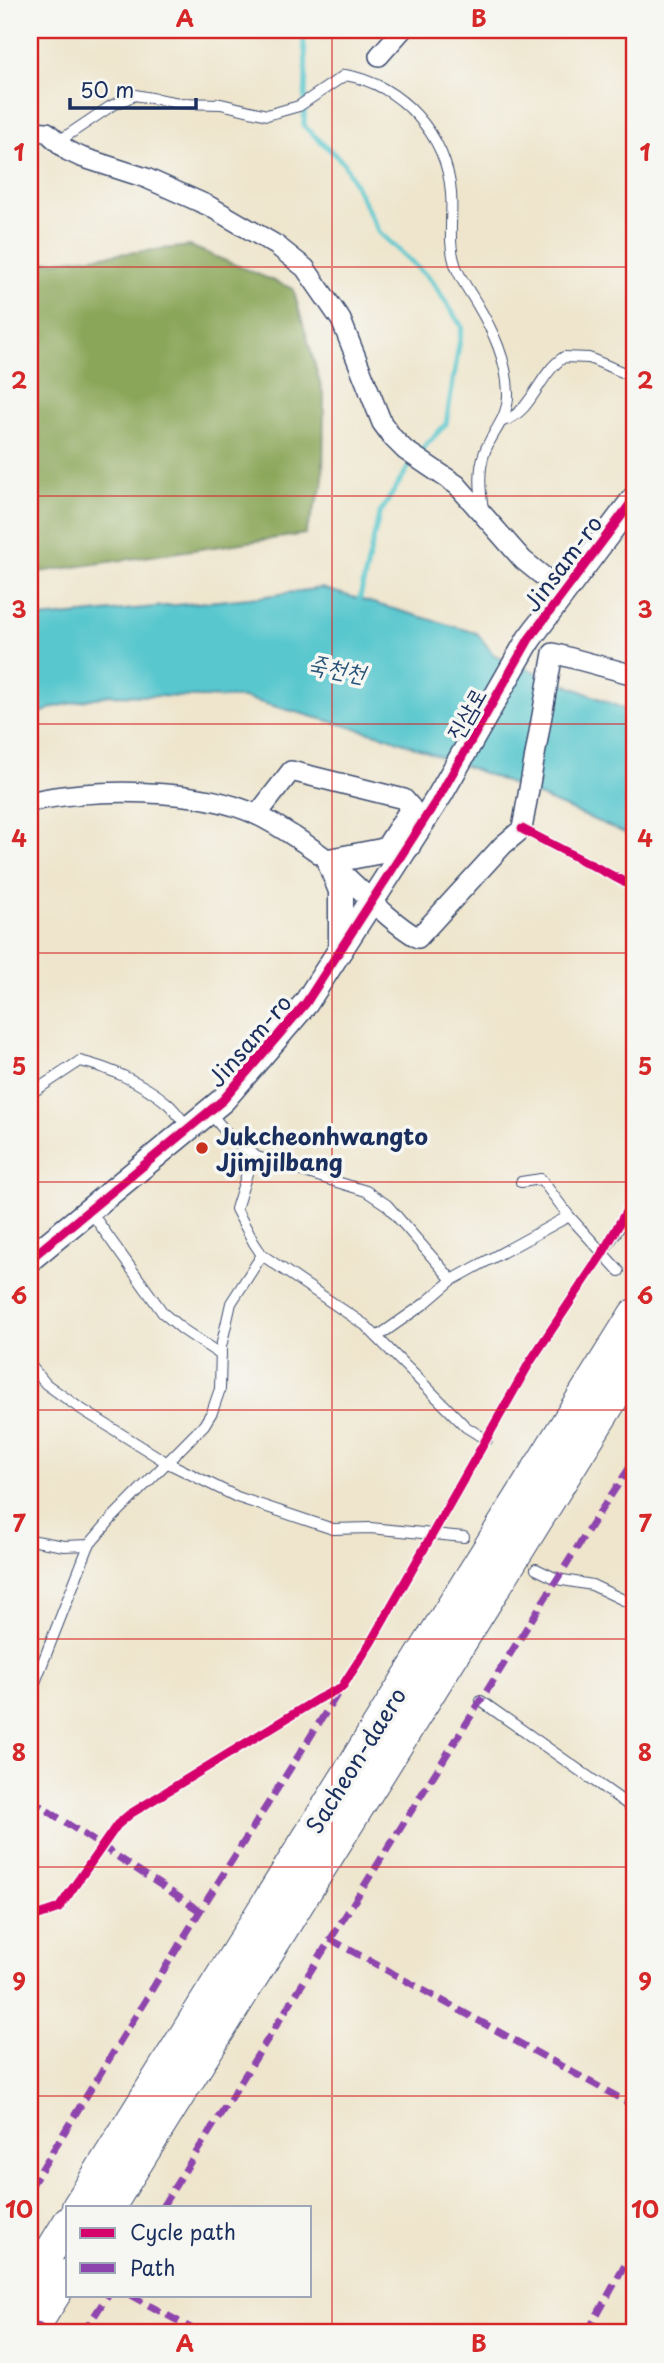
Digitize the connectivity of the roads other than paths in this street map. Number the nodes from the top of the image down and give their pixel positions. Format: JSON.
{"nodes":[{"id":1,"x":402,"y":30,"type":"edge"},
{"id":2,"x":379,"y":55,"type":"dead end"},
{"id":3,"x":30,"y":131,"type":"edge"},
{"id":4,"x":59,"y":141,"type":"junction"},
{"id":5,"x":634,"y":377,"type":"edge"},
{"id":6,"x":503,"y":421,"type":"junction"},
{"id":7,"x":634,"y":499,"type":"edge"},
{"id":8,"x":484,"y":516,"type":"junction"},
{"id":9,"x":564,"y":593,"type":"junction"},
{"id":10,"x":526,"y":645,"type":"junction"},
{"id":11,"x":552,"y":662,"type":"junction"},
{"id":12,"x":634,"y":675,"type":"edge"},
{"id":13,"x":440,"y":795,"type":"joint"},
{"id":14,"x":30,"y":802,"type":"edge"},
{"id":15,"x":257,"y":814,"type":"junction"},
{"id":16,"x":408,"y":846,"type":"junction"},
{"id":17,"x":383,"y":851,"type":"junction"},
{"id":18,"x":329,"y":861,"type":"junction"},
{"id":19,"x":372,"y":902,"type":"junction"},
{"id":20,"x":341,"y":950,"type":"junction"},
{"id":21,"x":30,"y":1094,"type":"edge"},
{"id":22,"x":209,"y":1112,"type":"junction"},
{"id":23,"x":189,"y":1129,"type":"junction"},
{"id":24,"x":253,"y":1154,"type":"junction"},
{"id":25,"x":521,"y":1182,"type":"dead end"},
{"id":26,"x":634,"y":1205,"type":"edge"},
{"id":27,"x":90,"y":1210,"type":"junction"},
{"id":28,"x":569,"y":1216,"type":"junction"},
{"id":29,"x":602,"y":1254,"type":"junction"},
{"id":30,"x":262,"y":1255,"type":"junction"},
{"id":31,"x":30,"y":1259,"type":"edge"},
{"id":32,"x":620,"y":1271,"type":"dead end"},
{"id":33,"x":452,"y":1280,"type":"junction"},
{"id":34,"x":634,"y":1314,"type":"edge"},
{"id":35,"x":377,"y":1337,"type":"junction"},
{"id":36,"x":221,"y":1356,"type":"junction"},
{"id":37,"x":30,"y":1365,"type":"edge"},
{"id":38,"x":634,"y":1365,"type":"edge"},
{"id":39,"x":487,"y":1440,"type":"dead end"},
{"id":40,"x":166,"y":1462,"type":"junction"},
{"id":41,"x":464,"y":1537,"type":"dead end"},
{"id":42,"x":30,"y":1540,"type":"edge"},
{"id":43,"x":89,"y":1545,"type":"junction"},
{"id":44,"x":536,"y":1569,"type":"dead end"},
{"id":45,"x":634,"y":1605,"type":"edge"},
{"id":46,"x":30,"y":1695,"type":"edge"},
{"id":47,"x":481,"y":1701,"type":"dead end"},
{"id":48,"x":634,"y":1809,"type":"edge"},
{"id":49,"x":78,"y":2206,"type":"edge"},
{"id":50,"x":111,"y":2206,"type":"edge"},
{"id":51,"x":66,"y":2225,"type":"edge"},
{"id":52,"x":66,"y":2277,"type":"edge"},
{"id":53,"x":30,"y":2284,"type":"edge"},
{"id":54,"x":38,"y":2325,"type":"edge"}],
"edges":[{"from":1,"to":2,"type":"street"},
{"from":3,"to":4,"type":"street"},
{"from":4,"to":6,"type":"lane"},
{"from":4,"to":8,"type":"street"},
{"from":5,"to":6,"type":"lane"},
{"from":6,"to":8,"type":"lane"},
{"from":7,"to":9,"type":"street","name":"Jinsam-ro"},
{"from":8,"to":9,"type":"street"},
{"from":9,"to":10,"type":"street","name":"Jinsam-ro"},
{"from":10,"to":11,"type":"street"},
{"from":10,"to":13,"type":"street","name":"진삼로"},
{"from":11,"to":12,"type":"street"},
{"from":11,"to":19,"type":"street"},
{"from":13,"to":16,"type":"street","name":"Jinsam-ro"},
{"from":14,"to":15,"type":"street"},
{"from":15,"to":17,"type":"street"},
{"from":15,"to":18,"type":"street"},
{"from":16,"to":17,"type":"street"},
{"from":16,"to":19,"type":"street","name":"Jinsam-ro"},
{"from":17,"to":18,"type":"street"},
{"from":18,"to":19,"type":"street"},
{"from":18,"to":20,"type":"street"},
{"from":19,"to":20,"type":"street","name":"Jinsam-ro"},
{"from":20,"to":22,"type":"street","name":"Jinsam-ro"},
{"from":21,"to":23,"type":"lane"},
{"from":22,"to":23,"type":"street","name":"Jinsam-ro"},
{"from":22,"to":24,"type":"lane"},
{"from":23,"to":27,"type":"street","name":"Jinsam-ro"},
{"from":24,"to":30,"type":"lane"},
{"from":24,"to":33,"type":"lane"},
{"from":25,"to":28,"type":"lane"},
{"from":26,"to":29,"type":"lane"},
{"from":27,"to":31,"type":"street","name":"Jinsam-ro"},
{"from":27,"to":36,"type":"lane"},
{"from":28,"to":29,"type":"lane"},
{"from":28,"to":33,"type":"lane"},
{"from":29,"to":32,"type":"lane"},
{"from":30,"to":35,"type":"lane"},
{"from":30,"to":36,"type":"lane"},
{"from":33,"to":35,"type":"lane"},
{"from":34,"to":49,"type":"main road","name":"Sacheon-daero"},
{"from":35,"to":39,"type":"lane"},
{"from":36,"to":40,"type":"lane"},
{"from":37,"to":40,"type":"lane"},
{"from":38,"to":50,"type":"main road","name":"Sacheon-daero"},
{"from":40,"to":41,"type":"lane"},
{"from":40,"to":43,"type":"lane"},
{"from":42,"to":43,"type":"lane"},
{"from":43,"to":46,"type":"lane"},
{"from":44,"to":45,"type":"lane"},
{"from":47,"to":48,"type":"lane"},
{"from":51,"to":53,"type":"main road"},
{"from":52,"to":54,"type":"main road"}]}
